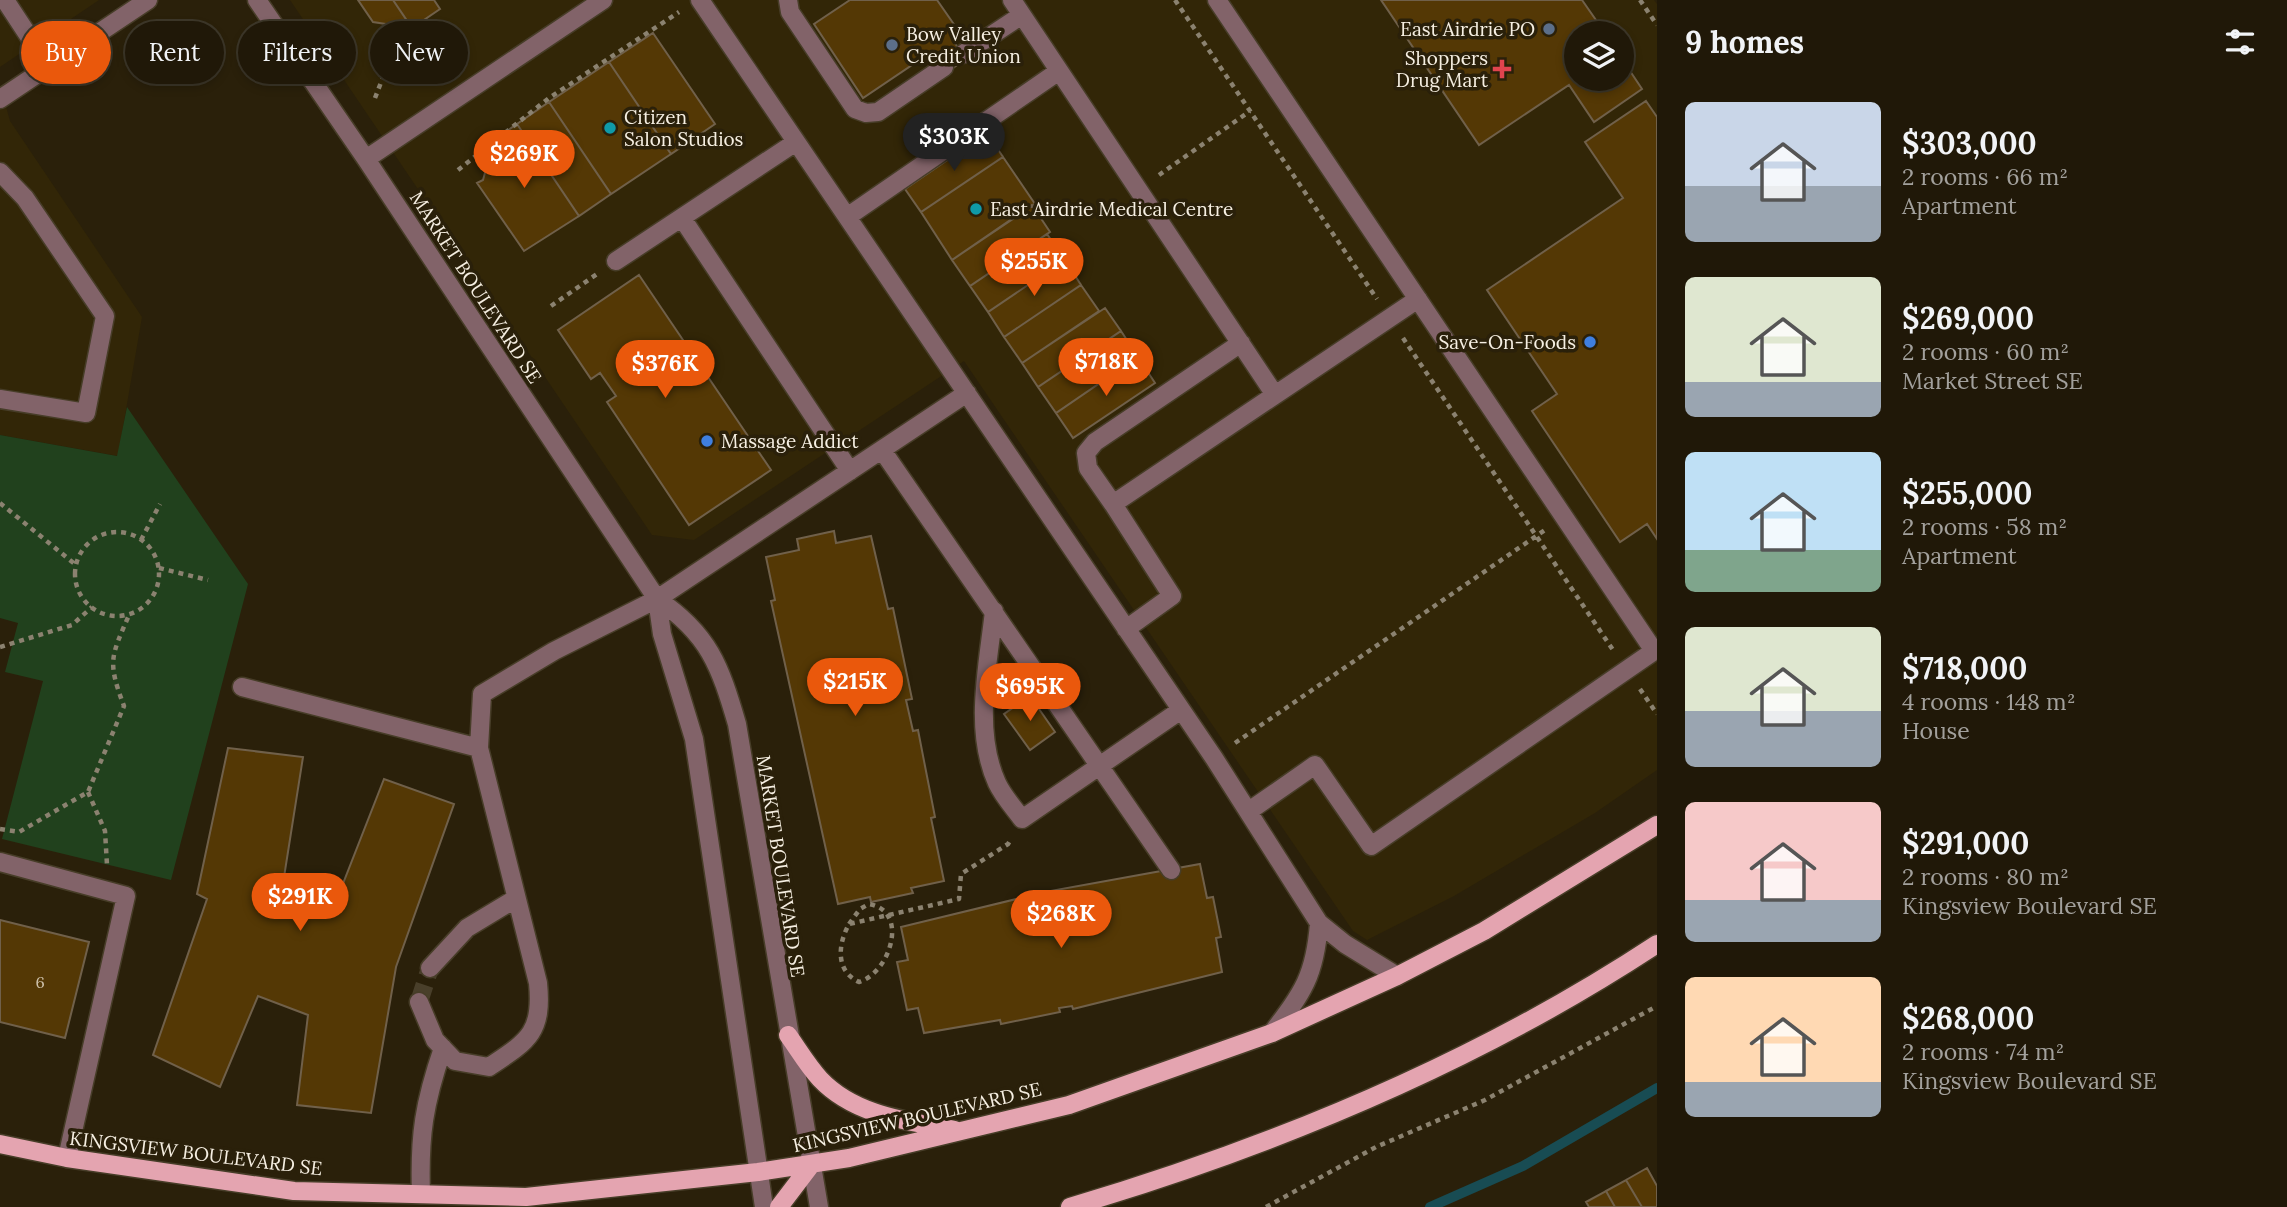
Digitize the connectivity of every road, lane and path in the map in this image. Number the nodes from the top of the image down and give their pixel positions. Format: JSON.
{"nodes":[{"id":1,"x":5,"y":0,"type":"edge"},
{"id":2,"x":148,"y":0,"type":"edge"},
{"id":3,"x":257,"y":0,"type":"edge"},
{"id":4,"x":603,"y":0,"type":"edge"},
{"id":5,"x":700,"y":0,"type":"edge"},
{"id":6,"x":788,"y":0,"type":"edge"},
{"id":7,"x":1175,"y":0,"type":"edge"},
{"id":8,"x":1217,"y":0,"type":"edge"},
{"id":9,"x":1640,"y":0,"type":"edge"},
{"id":10,"x":1017,"y":7,"type":"edge"},
{"id":11,"x":680,"y":11,"type":"dead end"},
{"id":12,"x":21,"y":24,"type":"edge"},
{"id":13,"x":111,"y":25,"type":"edge"},
{"id":14,"x":1657,"y":25,"type":"edge"},
{"id":15,"x":962,"y":54,"type":"dead end"},
{"id":16,"x":944,"y":67,"type":"dead end"},
{"id":17,"x":1059,"y":71,"type":"junction"},
{"id":18,"x":23,"y":84,"type":"edge"},
{"id":19,"x":380,"y":84,"type":"edge"},
{"id":20,"x":375,"y":98,"type":"dead end"},
{"id":21,"x":0,"y":99,"type":"edge"},
{"id":22,"x":1250,"y":111,"type":"junction"},
{"id":23,"x":796,"y":142,"type":"junction"},
{"id":24,"x":366,"y":159,"type":"junction"},
{"id":25,"x":458,"y":170,"type":"dead end"},
{"id":26,"x":0,"y":172,"type":"edge"},
{"id":27,"x":1138,"y":189,"type":"junction"},
{"id":28,"x":847,"y":217,"type":"junction"},
{"id":29,"x":682,"y":218,"type":"junction"},
{"id":30,"x":616,"y":261,"type":"joint"},
{"id":31,"x":1418,"y":299,"type":"junction"},
{"id":32,"x":551,"y":306,"type":"dead end"},
{"id":33,"x":1390,"y":318,"type":"junction"},
{"id":34,"x":1241,"y":343,"type":"junction"},
{"id":35,"x":967,"y":393,"type":"junction"},
{"id":36,"x":1275,"y":395,"type":"junction"},
{"id":37,"x":0,"y":399,"type":"edge"},
{"id":38,"x":882,"y":450,"type":"junction"},
{"id":39,"x":850,"y":471,"type":"junction"},
{"id":40,"x":0,"y":503,"type":"edge"},
{"id":41,"x":160,"y":504,"type":"dead end"},
{"id":42,"x":1113,"y":504,"type":"junction"},
{"id":43,"x":1565,"y":517,"type":"junction"},
{"id":44,"x":1537,"y":536,"type":"junction"},
{"id":45,"x":141,"y":540,"type":"junction"},
{"id":46,"x":76,"y":565,"type":"junction"},
{"id":47,"x":159,"y":568,"type":"junction"},
{"id":48,"x":208,"y":580,"type":"dead end"},
{"id":49,"x":657,"y":599,"type":"junction"},
{"id":50,"x":92,"y":607,"type":"junction"},
{"id":51,"x":993,"y":611,"type":"junction"},
{"id":52,"x":129,"y":615,"type":"junction"},
{"id":53,"x":1126,"y":629,"type":"junction"},
{"id":54,"x":0,"y":647,"type":"edge"},
{"id":55,"x":1656,"y":650,"type":"edge"},
{"id":56,"x":1627,"y":670,"type":"junction"},
{"id":57,"x":242,"y":687,"type":"dead end"},
{"id":58,"x":1181,"y":709,"type":"junction"},
{"id":59,"x":1657,"y":714,"type":"edge"},
{"id":60,"x":479,"y":748,"type":"junction"},
{"id":61,"x":1214,"y":758,"type":"junction"},
{"id":62,"x":1099,"y":766,"type":"junction"},
{"id":63,"x":89,"y":792,"type":"junction"},
{"id":64,"x":1249,"y":811,"type":"junction"},
{"id":65,"x":1022,"y":819,"type":"junction"},
{"id":66,"x":1657,"y":825,"type":"edge"},
{"id":67,"x":0,"y":828,"type":"edge"},
{"id":68,"x":0,"y":862,"type":"edge"},
{"id":69,"x":1171,"y":870,"type":"dead end"},
{"id":70,"x":106,"y":891,"type":"junction"},
{"id":71,"x":515,"y":899,"type":"junction"},
{"id":72,"x":890,"y":914,"type":"junction"},
{"id":73,"x":1319,"y":923,"type":"junction"},
{"id":74,"x":849,"y":924,"type":"junction"},
{"id":75,"x":1657,"y":944,"type":"edge"},
{"id":76,"x":430,"y":968,"type":"tunnel mouth"},
{"id":77,"x":1397,"y":976,"type":"junction"},
{"id":78,"x":419,"y":1003,"type":"tunnel mouth"},
{"id":79,"x":1657,"y":1006,"type":"edge"},
{"id":80,"x":1272,"y":1033,"type":"junction"},
{"id":81,"x":788,"y":1035,"type":"junction"},
{"id":82,"x":443,"y":1048,"type":"junction"},
{"id":83,"x":962,"y":1131,"type":"junction"},
{"id":84,"x":0,"y":1144,"type":"edge"},
{"id":85,"x":67,"y":1158,"type":"junction"},
{"id":86,"x":811,"y":1165,"type":"junction"},
{"id":87,"x":758,"y":1172,"type":"junction"},
{"id":88,"x":421,"y":1194,"type":"junction"},
{"id":89,"x":764,"y":1207,"type":"edge"},
{"id":90,"x":779,"y":1207,"type":"edge"},
{"id":91,"x":818,"y":1207,"type":"edge"},
{"id":92,"x":1070,"y":1207,"type":"edge"},
{"id":93,"x":1266,"y":1207,"type":"edge"}],
"edges":[{"from":1,"to":12,"type":"street"},
{"from":2,"to":13,"type":"street"},
{"from":3,"to":24,"type":"street","name":"MARKET BOULEVARD SE"},
{"from":4,"to":24,"type":"street"},
{"from":5,"to":23,"type":"street"},
{"from":6,"to":16,"type":"street"},
{"from":7,"to":22,"type":"path"},
{"from":8,"to":31,"type":"street"},
{"from":9,"to":14,"type":"path"},
{"from":10,"to":15,"type":"street"},
{"from":10,"to":17,"type":"street"},
{"from":11,"to":25,"type":"path"},
{"from":17,"to":27,"type":"street"},
{"from":17,"to":28,"type":"street"},
{"from":18,"to":21,"type":"street"},
{"from":19,"to":20,"type":"path"},
{"from":22,"to":27,"type":"path"},
{"from":22,"to":33,"type":"path"},
{"from":23,"to":28,"type":"street"},
{"from":23,"to":29,"type":"street"},
{"from":24,"to":49,"type":"street","name":"MARKET BOULEVARD SE"},
{"from":26,"to":37,"type":"street"},
{"from":27,"to":34,"type":"street"},
{"from":28,"to":35,"type":"street"},
{"from":29,"to":30,"type":"street"},
{"from":29,"to":39,"type":"street"},
{"from":30,"to":32,"type":"path"},
{"from":31,"to":33,"type":"street"},
{"from":31,"to":43,"type":"street"},
{"from":33,"to":36,"type":"street"},
{"from":33,"to":44,"type":"path"},
{"from":34,"to":36,"type":"street"},
{"from":34,"to":42,"type":"street"},
{"from":35,"to":38,"type":"street"},
{"from":35,"to":53,"type":"street"},
{"from":36,"to":42,"type":"street"},
{"from":38,"to":39,"type":"street"},
{"from":38,"to":51,"type":"street"},
{"from":39,"to":49,"type":"street"},
{"from":40,"to":46,"type":"path"},
{"from":41,"to":45,"type":"path"},
{"from":42,"to":53,"type":"street"},
{"from":43,"to":44,"type":"path"},
{"from":43,"to":55,"type":"street"},
{"from":44,"to":56,"type":"path"},
{"from":44,"to":61,"type":"path"},
{"from":45,"to":46,"type":"path"},
{"from":45,"to":47,"type":"path"},
{"from":46,"to":50,"type":"path"},
{"from":47,"to":48,"type":"path"},
{"from":47,"to":52,"type":"path"},
{"from":49,"to":60,"type":"street"},
{"from":49,"to":81,"type":"street","name":"MARKET BOULEVARD SE"},
{"from":49,"to":87,"type":"street","name":"MARKET BOULEVARD SE"},
{"from":50,"to":52,"type":"path"},
{"from":50,"to":54,"type":"path"},
{"from":51,"to":62,"type":"street"},
{"from":51,"to":65,"type":"street"},
{"from":52,"to":63,"type":"path"},
{"from":53,"to":58,"type":"street"},
{"from":55,"to":56,"type":"street"},
{"from":56,"to":59,"type":"path"},
{"from":56,"to":64,"type":"street"},
{"from":57,"to":60,"type":"street"},
{"from":58,"to":61,"type":"street"},
{"from":58,"to":62,"type":"street"},
{"from":60,"to":71,"type":"street"},
{"from":61,"to":64,"type":"street"},
{"from":62,"to":65,"type":"street"},
{"from":62,"to":69,"type":"street"},
{"from":63,"to":67,"type":"path"},
{"from":63,"to":70,"type":"path"},
{"from":64,"to":73,"type":"street"},
{"from":65,"to":72,"type":"path"},
{"from":66,"to":77,"type":"main road","name":"KINGSVIEW BOULEVARD SE"},
{"from":68,"to":70,"type":"street"},
{"from":70,"to":85,"type":"street"},
{"from":71,"to":76,"type":"street"},
{"from":71,"to":82,"type":"street"},
{"from":72,"to":74,"type":"path"},
{"from":72,"to":74,"type":"path"},
{"from":72,"to":74,"type":"path"},
{"from":73,"to":77,"type":"street"},
{"from":73,"to":80,"type":"street"},
{"from":75,"to":92,"type":"main road"},
{"from":77,"to":80,"type":"main road","name":"KINGSVIEW BOULEVARD SE"},
{"from":78,"to":82,"type":"street"},
{"from":79,"to":93,"type":"path"},
{"from":80,"to":83,"type":"main road","name":"KINGSVIEW BOULEVARD SE"},
{"from":81,"to":83,"type":"main road"},
{"from":81,"to":86,"type":"street","name":"MARKET BOULEVARD SE"},
{"from":82,"to":88,"type":"street"},
{"from":83,"to":86,"type":"main road","name":"KINGSVIEW BOULEVARD SE"},
{"from":84,"to":85,"type":"main road","name":"KINGSVIEW BOULEVARD SE"},
{"from":85,"to":88,"type":"main road","name":"KINGSVIEW BOULEVARD SE"},
{"from":86,"to":87,"type":"main road","name":"KINGSVIEW BOULEVARD SE"},
{"from":86,"to":90,"type":"main road"},
{"from":86,"to":91,"type":"street","name":"MARKET BOULEVARD SE"},
{"from":87,"to":88,"type":"main road","name":"KINGSVIEW BOULEVARD SE"},
{"from":87,"to":89,"type":"street","name":"MARKET BOULEVARD SE"}]}
